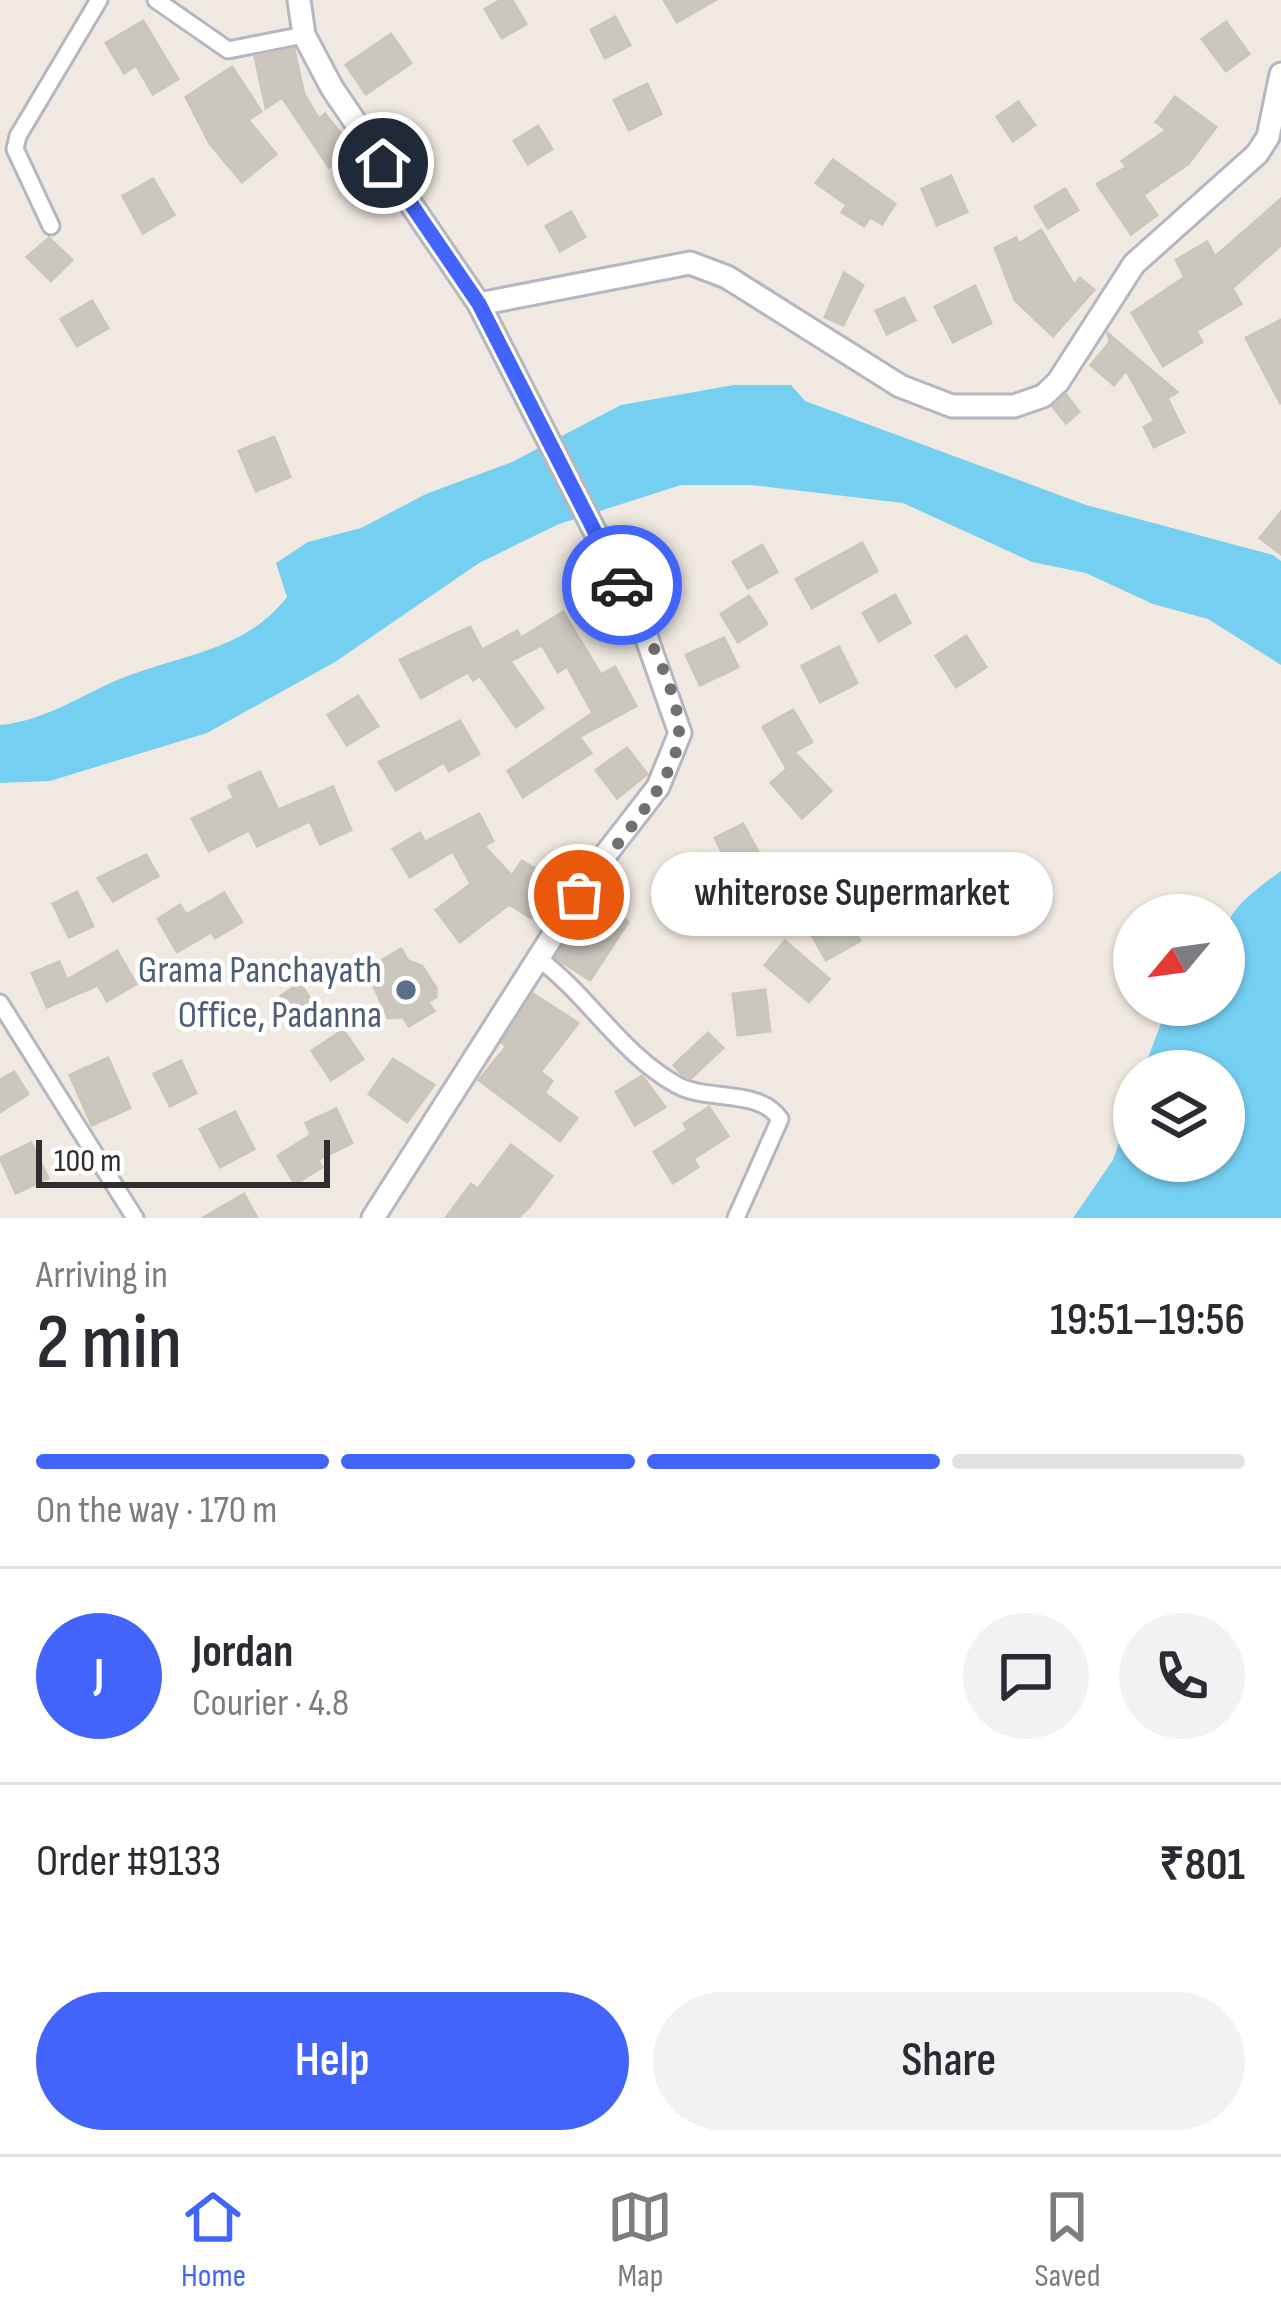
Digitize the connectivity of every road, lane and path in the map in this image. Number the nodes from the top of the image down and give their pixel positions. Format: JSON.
{"nodes":[{"id":1,"x":99,"y":0,"type":"edge"},
{"id":2,"x":157,"y":0,"type":"edge"},
{"id":3,"x":299,"y":0,"type":"edge"},
{"id":4,"x":304,"y":35,"type":"junction"},
{"id":5,"x":1281,"y":74,"type":"edge"},
{"id":6,"x":51,"y":226,"type":"dead end"},
{"id":7,"x":479,"y":304,"type":"junction"},
{"id":8,"x":538,"y":959,"type":"junction"},
{"id":9,"x":0,"y":1003,"type":"edge"},
{"id":10,"x":135,"y":1218,"type":"edge"},
{"id":11,"x":374,"y":1218,"type":"edge"},
{"id":12,"x":736,"y":1218,"type":"edge"}],
"edges":[{"from":1,"to":6,"type":"street"},
{"from":2,"to":4,"type":"street"},
{"from":3,"to":4,"type":"main road"},
{"from":4,"to":7,"type":"main road"},
{"from":5,"to":7,"type":"main road"},
{"from":7,"to":8,"type":"main road"},
{"from":8,"to":11,"type":"main road"},
{"from":8,"to":12,"type":"street"},
{"from":9,"to":10,"type":"street"}]}
